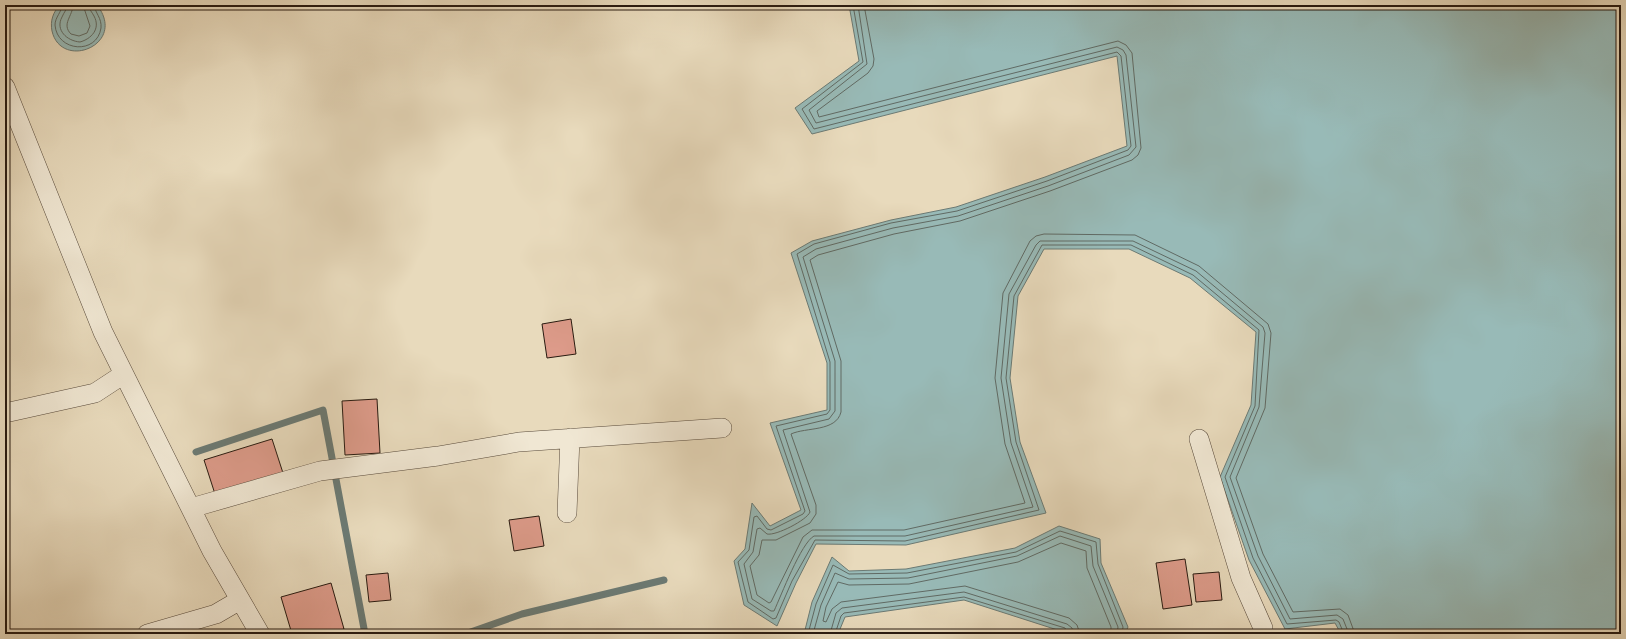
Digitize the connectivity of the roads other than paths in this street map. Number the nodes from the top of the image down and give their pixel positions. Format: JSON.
{"nodes":[{"id":1,"x":5,"y":87,"type":"edge"},
{"id":2,"x":124,"y":374,"type":"junction"},
{"id":3,"x":5,"y":413,"type":"edge"},
{"id":4,"x":722,"y":428,"type":"dead end"},
{"id":5,"x":570,"y":438,"type":"junction"},
{"id":6,"x":1199,"y":439,"type":"dead end"},
{"id":7,"x":191,"y":508,"type":"junction"},
{"id":8,"x":567,"y":513,"type":"dead end"},
{"id":9,"x":240,"y":600,"type":"junction"},
{"id":10,"x":147,"y":634,"type":"edge"},
{"id":11,"x":260,"y":634,"type":"edge"},
{"id":12,"x":1263,"y":634,"type":"edge"}],
"edges":[{"from":1,"to":2,"type":"street"},
{"from":2,"to":3,"type":"street"},
{"from":2,"to":7,"type":"street"},
{"from":4,"to":5,"type":"street"},
{"from":5,"to":7,"type":"street"},
{"from":5,"to":8,"type":"street"},
{"from":6,"to":12,"type":"street"},
{"from":7,"to":9,"type":"street"},
{"from":9,"to":10,"type":"street"},
{"from":9,"to":11,"type":"street"}]}
